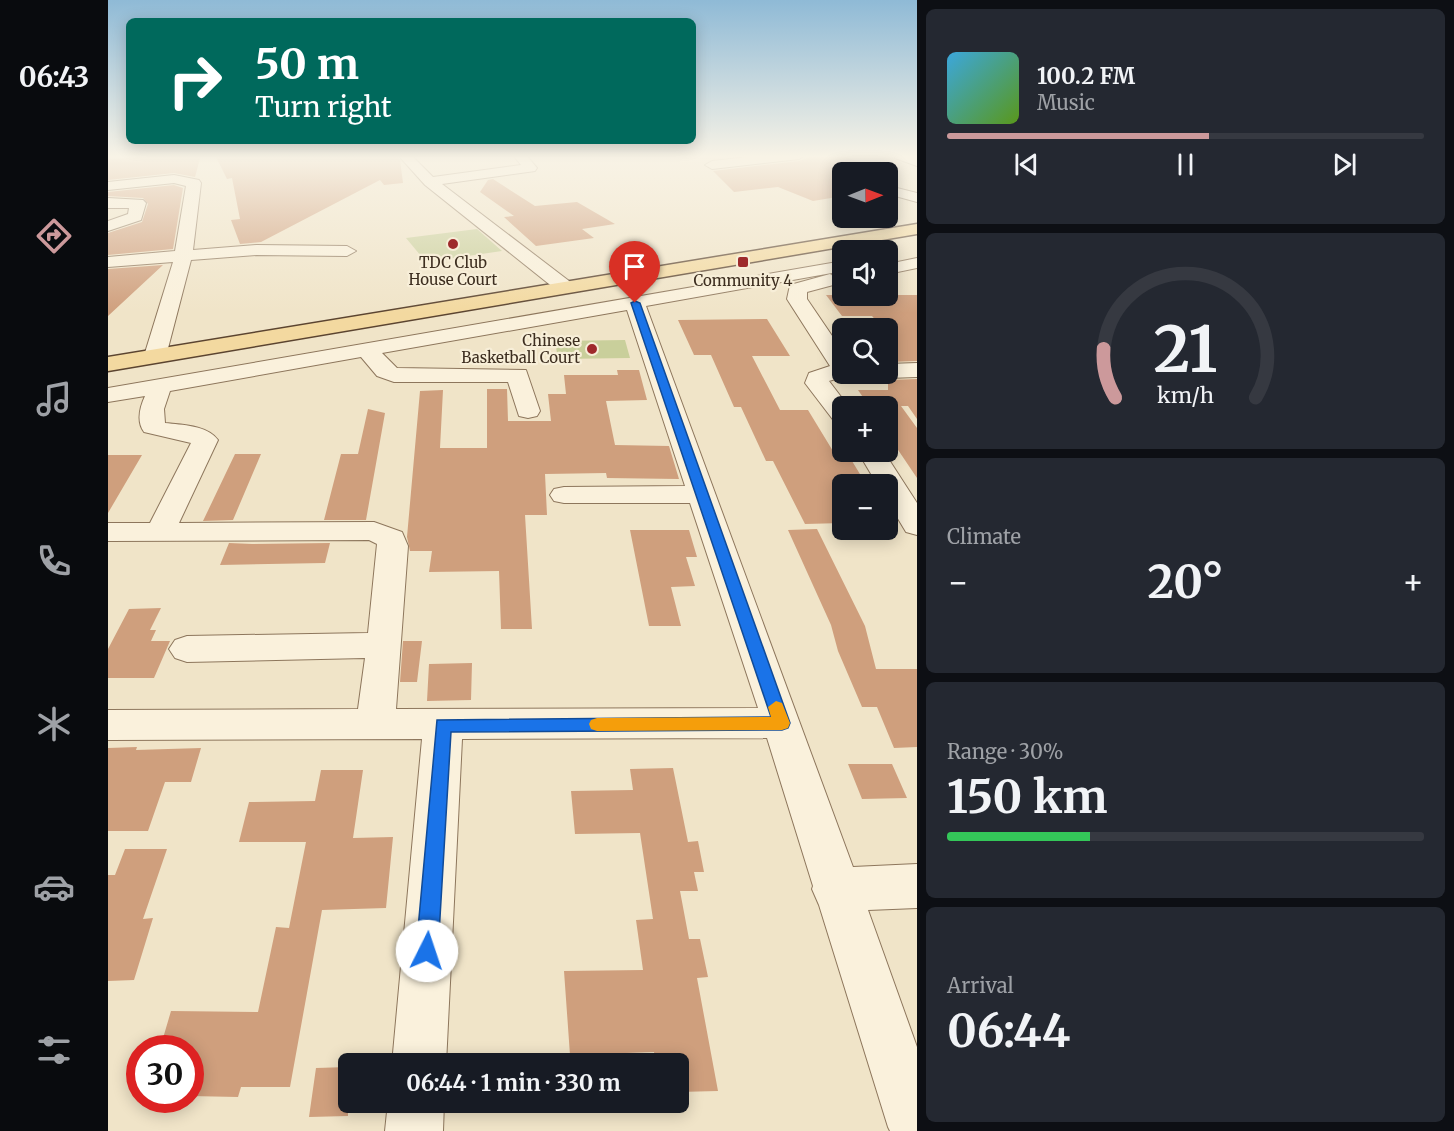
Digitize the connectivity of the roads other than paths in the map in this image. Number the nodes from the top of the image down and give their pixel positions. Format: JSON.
{"nodes":[{"id":1,"x":137,"y":208,"type":"edge"},
{"id":2,"x":190,"y":208,"type":"edge"},
{"id":3,"x":463,"y":208,"type":"edge"},
{"id":4,"x":108,"y":226,"type":"edge"},
{"id":5,"x":917,"y":229,"type":"edge"},
{"id":6,"x":347,"y":251,"type":"dead end"},
{"id":7,"x":183,"y":258,"type":"junction"},
{"id":8,"x":898,"y":258,"type":"edge"},
{"id":9,"x":915,"y":259,"type":"edge"},
{"id":10,"x":108,"y":262,"type":"edge"},
{"id":11,"x":898,"y":265,"type":"edge"},
{"id":12,"x":684,"y":267,"type":"junction"},
{"id":13,"x":832,"y":268,"type":"edge"},
{"id":14,"x":832,"y":281,"type":"edge"},
{"id":15,"x":566,"y":288,"type":"junction"},
{"id":16,"x":717,"y":289,"type":"junction"},
{"id":17,"x":635,"y":303,"type":"junction"},
{"id":18,"x":367,"y":350,"type":"junction"},
{"id":19,"x":832,"y":352,"type":"edge"},
{"id":20,"x":155,"y":356,"type":"junction"},
{"id":21,"x":108,"y":364,"type":"edge"},
{"id":22,"x":898,"y":370,"type":"edge"},
{"id":23,"x":917,"y":370,"type":"edge"},
{"id":24,"x":832,"y":372,"type":"edge"},
{"id":25,"x":160,"y":386,"type":"junction"},
{"id":26,"x":108,"y":395,"type":"edge"},
{"id":27,"x":832,"y":402,"type":"edge"},
{"id":28,"x":528,"y":411,"type":"dead end"},
{"id":29,"x":877,"y":462,"type":"edge"},
{"id":30,"x":702,"y":494,"type":"junction"},
{"id":31,"x":564,"y":495,"type":"dead end"},
{"id":32,"x":917,"y":526,"type":"edge"},
{"id":33,"x":108,"y":532,"type":"edge"},
{"id":34,"x":160,"y":532,"type":"junction"},
{"id":35,"x":384,"y":645,"type":"junction"},
{"id":36,"x":187,"y":649,"type":"dead end"},
{"id":37,"x":782,"y":723,"type":"junction"},
{"id":38,"x":108,"y":725,"type":"edge"},
{"id":39,"x":375,"y":725,"type":"junction"},
{"id":40,"x":443,"y":725,"type":"junction"},
{"id":41,"x":917,"y":886,"type":"edge"},
{"id":42,"x":835,"y":889,"type":"junction"},
{"id":43,"x":420,"y":1053,"type":"edge"},
{"id":44,"x":415,"y":1113,"type":"edge"},
{"id":45,"x":917,"y":1127,"type":"edge"},
{"id":46,"x":414,"y":1131,"type":"edge"}],
"edges":[{"from":1,"to":4,"type":"street"},
{"from":2,"to":7,"type":"street"},
{"from":3,"to":15,"type":"street"},
{"from":5,"to":12,"type":"main road"},
{"from":6,"to":7,"type":"street"},
{"from":7,"to":10,"type":"street"},
{"from":7,"to":20,"type":"street"},
{"from":8,"to":9,"type":"street"},
{"from":9,"to":11,"type":"street"},
{"from":12,"to":15,"type":"main road"},
{"from":12,"to":16,"type":"street"},
{"from":13,"to":16,"type":"street"},
{"from":14,"to":19,"type":"street"},
{"from":15,"to":20,"type":"main road"},
{"from":16,"to":17,"type":"street"},
{"from":17,"to":18,"type":"street"},
{"from":17,"to":30,"type":"street"},
{"from":18,"to":25,"type":"street"},
{"from":18,"to":28,"type":"street"},
{"from":20,"to":21,"type":"main road"},
{"from":22,"to":23,"type":"street"},
{"from":24,"to":27,"type":"street"},
{"from":25,"to":26,"type":"street"},
{"from":25,"to":34,"type":"street"},
{"from":29,"to":32,"type":"street"},
{"from":30,"to":31,"type":"street"},
{"from":30,"to":37,"type":"street"},
{"from":33,"to":34,"type":"street"},
{"from":34,"to":35,"type":"street"},
{"from":35,"to":36,"type":"street"},
{"from":35,"to":39,"type":"street"},
{"from":37,"to":40,"type":"street"},
{"from":37,"to":42,"type":"street"},
{"from":38,"to":39,"type":"street"},
{"from":39,"to":40,"type":"street"},
{"from":40,"to":43,"type":"street"},
{"from":41,"to":42,"type":"street"},
{"from":42,"to":45,"type":"street"},
{"from":44,"to":46,"type":"street"}]}
